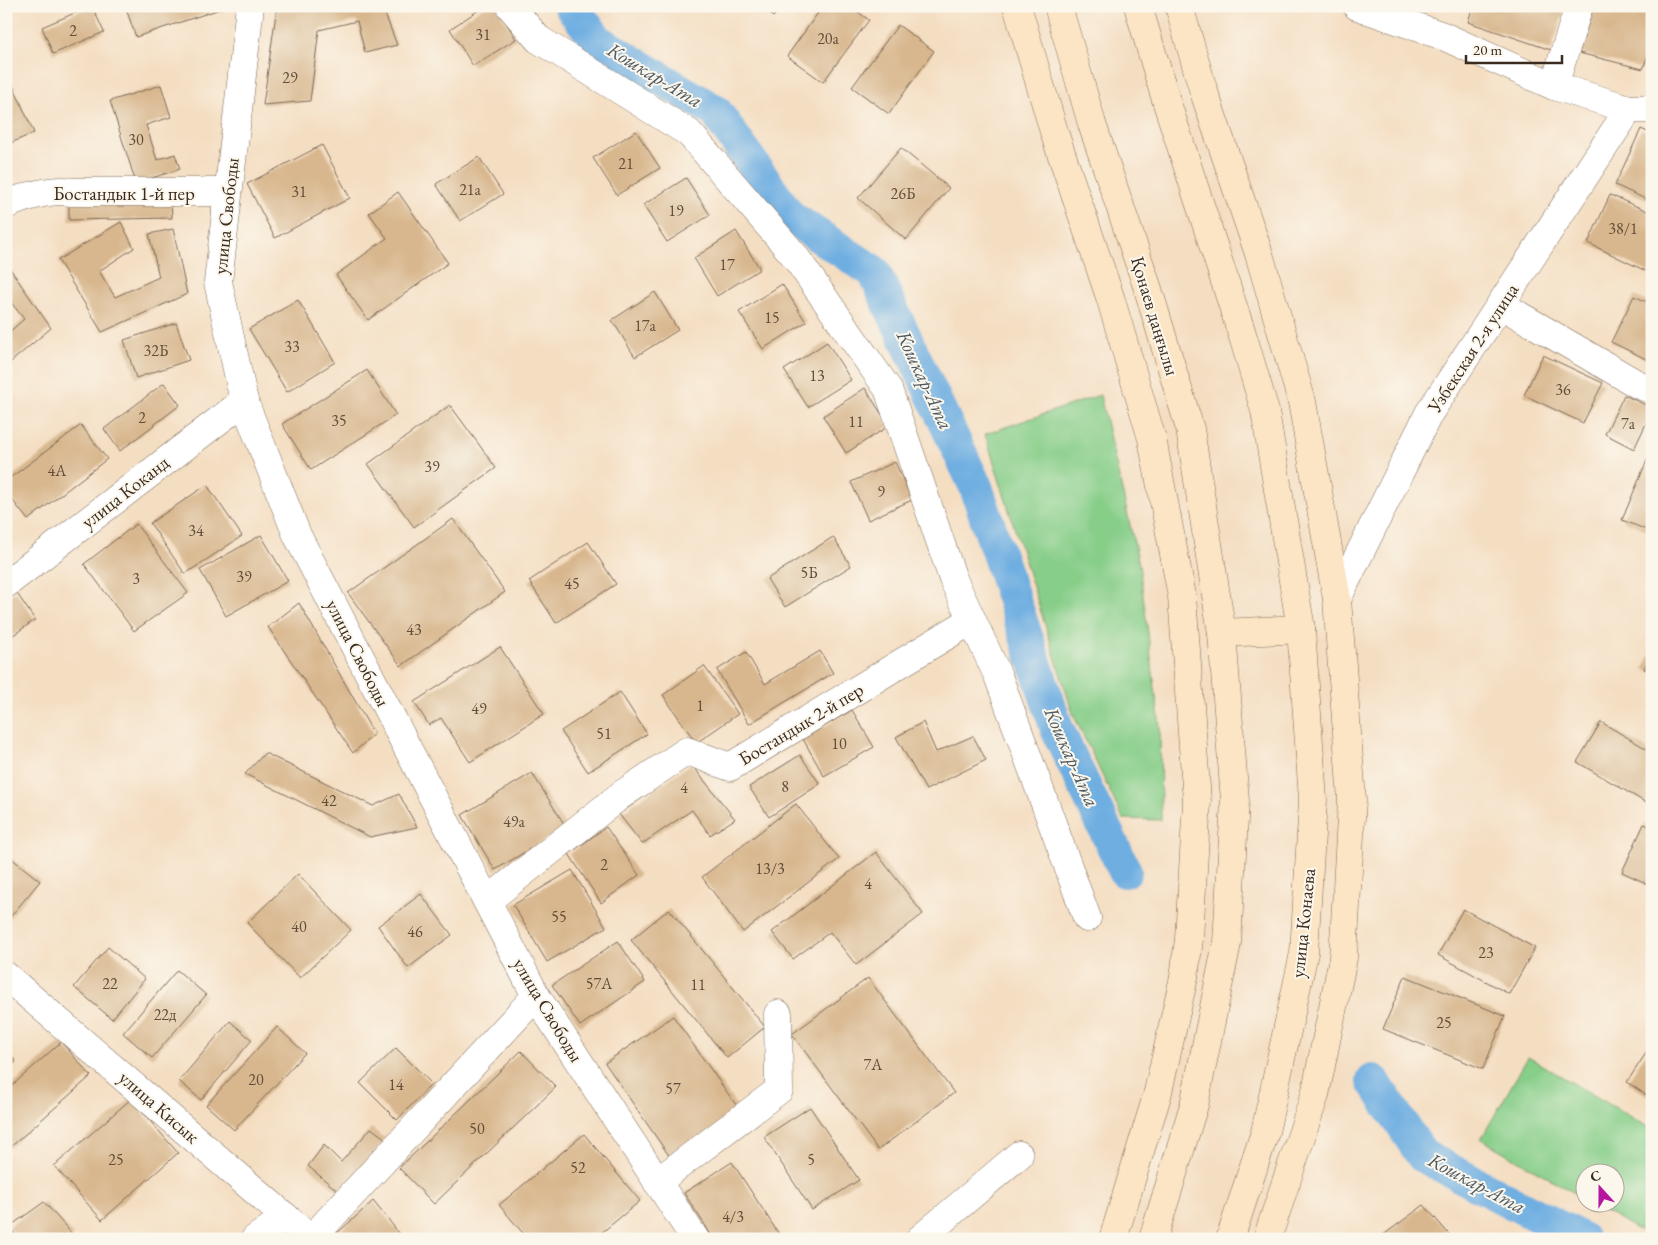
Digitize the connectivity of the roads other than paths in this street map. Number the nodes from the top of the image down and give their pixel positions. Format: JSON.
{"nodes":[{"id":1,"x":250,"y":6,"type":"edge"},
{"id":2,"x":510,"y":6,"type":"edge"},
{"id":3,"x":1017,"y":6,"type":"edge"},
{"id":4,"x":1058,"y":6,"type":"edge"},
{"id":5,"x":1138,"y":6,"type":"edge"},
{"id":6,"x":1179,"y":6,"type":"edge"},
{"id":7,"x":1357,"y":6,"type":"edge"},
{"id":8,"x":1579,"y":6,"type":"edge"},
{"id":9,"x":1554,"y":86,"type":"junction"},
{"id":10,"x":1640,"y":109,"type":"edge"},
{"id":11,"x":6,"y":205,"type":"edge"},
{"id":12,"x":226,"y":210,"type":"junction"},
{"id":13,"x":1259,"y":254,"type":"junction"},
{"id":14,"x":1501,"y":305,"type":"junction"},
{"id":15,"x":1244,"y":340,"type":"junction"},
{"id":16,"x":1652,"y":390,"type":"edge"},
{"id":17,"x":244,"y":401,"type":"junction"},
{"id":18,"x":6,"y":584,"type":"edge"},
{"id":19,"x":1337,"y":599,"type":"junction"},
{"id":20,"x":972,"y":620,"type":"junction"},
{"id":21,"x":1301,"y":629,"type":"junction"},
{"id":22,"x":1222,"y":632,"type":"junction"},
{"id":23,"x":487,"y":901,"type":"junction"},
{"id":24,"x":1087,"y":918,"type":"dead end"},
{"id":25,"x":6,"y":976,"type":"edge"},
{"id":26,"x":536,"y":996,"type":"junction"},
{"id":27,"x":778,"y":1014,"type":"dead end"},
{"id":28,"x":1315,"y":1095,"type":"junction"},
{"id":29,"x":1265,"y":1132,"type":"junction"},
{"id":30,"x":1019,"y":1155,"type":"dead end"},
{"id":31,"x":657,"y":1182,"type":"junction"},
{"id":32,"x":286,"y":1217,"type":"junction"},
{"id":33,"x":256,"y":1239,"type":"edge"},
{"id":34,"x":311,"y":1239,"type":"edge"},
{"id":35,"x":695,"y":1239,"type":"edge"},
{"id":36,"x":920,"y":1239,"type":"edge"},
{"id":37,"x":1113,"y":1239,"type":"edge"},
{"id":38,"x":1153,"y":1239,"type":"edge"},
{"id":39,"x":1230,"y":1239,"type":"edge"},
{"id":40,"x":1267,"y":1239,"type":"edge"}],
"edges":[{"from":1,"to":12,"type":"street","name":"улица Свободы"},
{"from":2,"to":20,"type":"street"},
{"from":3,"to":37,"type":"main road"},
{"from":4,"to":22,"type":"main road","name":"Қонаев даңғылы"},
{"from":5,"to":15,"type":"main road"},
{"from":6,"to":13,"type":"main road"},
{"from":7,"to":9,"type":"street"},
{"from":8,"to":9,"type":"street"},
{"from":9,"to":10,"type":"street"},
{"from":10,"to":14,"type":"street","name":"Узбекская 2-я улица"},
{"from":11,"to":12,"type":"street","name":"Бостандык 1-й пер"},
{"from":12,"to":17,"type":"street","name":"улица Свободы"},
{"from":13,"to":15,"type":"main road"},
{"from":13,"to":19,"type":"main road"},
{"from":14,"to":16,"type":"street"},
{"from":14,"to":19,"type":"street","name":"Узбекская 2-я улица"},
{"from":15,"to":21,"type":"main road"},
{"from":17,"to":18,"type":"street","name":"улица Коканд"},
{"from":17,"to":23,"type":"street","name":"улица Свободы"},
{"from":19,"to":28,"type":"main road"},
{"from":20,"to":23,"type":"street","name":"Бостандык 2-й пер"},
{"from":20,"to":24,"type":"street"},
{"from":21,"to":22,"type":"main road"},
{"from":21,"to":29,"type":"main road","name":"улица Конаева"},
{"from":22,"to":38,"type":"main road"},
{"from":23,"to":26,"type":"street","name":"улица Свободы"},
{"from":25,"to":32,"type":"street","name":"улица Кисык"},
{"from":26,"to":31,"type":"street","name":"улица Свободы"},
{"from":26,"to":34,"type":"street"},
{"from":27,"to":31,"type":"street"},
{"from":28,"to":29,"type":"main road"},
{"from":28,"to":40,"type":"main road"},
{"from":29,"to":39,"type":"main road","name":"улица Конаева"},
{"from":30,"to":36,"type":"street"},
{"from":31,"to":35,"type":"street","name":"улица Свободы"},
{"from":32,"to":33,"type":"street"},
{"from":32,"to":34,"type":"street","name":"улица Кисык"}]}
